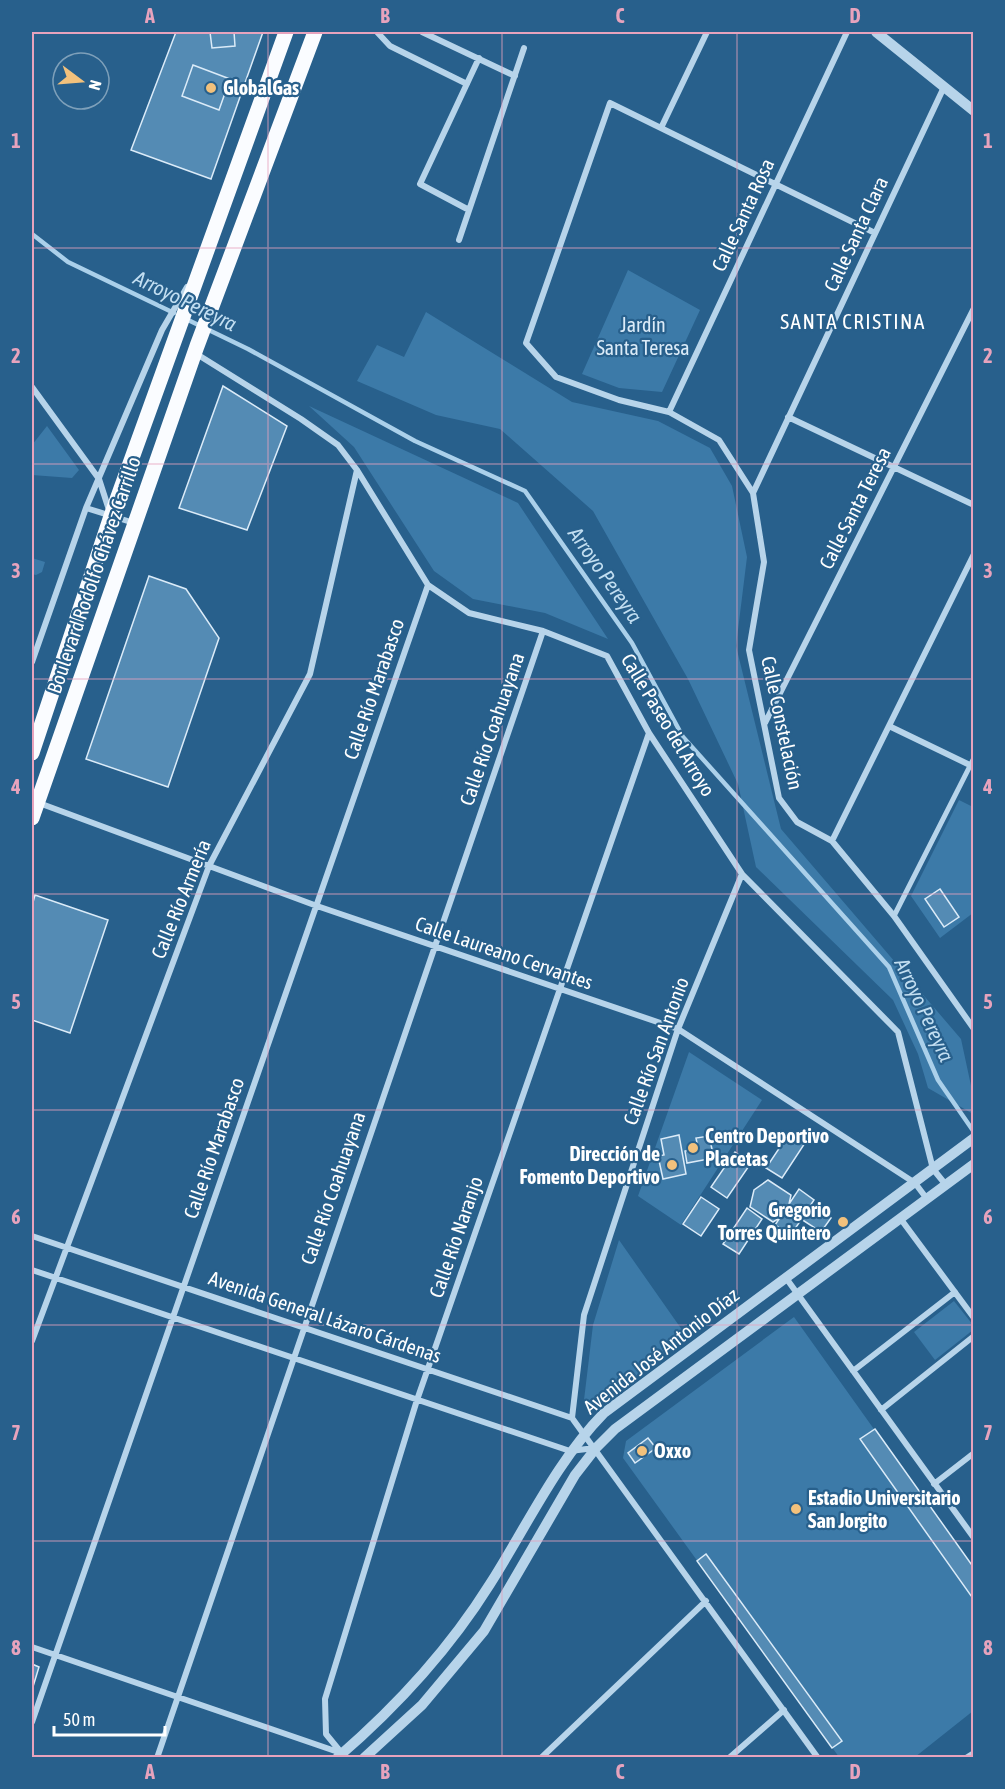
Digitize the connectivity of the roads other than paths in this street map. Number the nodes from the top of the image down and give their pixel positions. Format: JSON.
{"nodes":[{"id":1,"x":286,"y":32,"type":"edge"},
{"id":2,"x":315,"y":32,"type":"edge"},
{"id":3,"x":377,"y":32,"type":"edge"},
{"id":4,"x":422,"y":32,"type":"edge"},
{"id":5,"x":707,"y":32,"type":"edge"},
{"id":6,"x":847,"y":32,"type":"edge"},
{"id":7,"x":876,"y":32,"type":"edge"},
{"id":8,"x":524,"y":48,"type":"dead end"},
{"id":9,"x":479,"y":58,"type":"junction"},
{"id":10,"x":515,"y":76,"type":"junction"},
{"id":11,"x":467,"y":84,"type":"junction"},
{"id":12,"x":944,"y":87,"type":"junction"},
{"id":13,"x":974,"y":111,"type":"edge"},
{"id":14,"x":661,"y":128,"type":"junction"},
{"id":15,"x":776,"y":184,"type":"junction"},
{"id":16,"x":469,"y":210,"type":"junction"},
{"id":17,"x":875,"y":233,"type":"junction"},
{"id":18,"x":459,"y":240,"type":"dead end"},
{"id":19,"x":191,"y":286,"type":"junction"},
{"id":20,"x":974,"y":308,"type":"edge"},
{"id":21,"x":196,"y":349,"type":"junction"},
{"id":22,"x":32,"y":387,"type":"edge"},
{"id":23,"x":669,"y":412,"type":"junction"},
{"id":24,"x":788,"y":417,"type":"junction"},
{"id":25,"x":894,"y":468,"type":"junction"},
{"id":26,"x":357,"y":470,"type":"junction"},
{"id":27,"x":99,"y":479,"type":"junction"},
{"id":28,"x":753,"y":493,"type":"junction"},
{"id":29,"x":974,"y":506,"type":"edge"},
{"id":30,"x":86,"y":508,"type":"junction"},
{"id":31,"x":111,"y":516,"type":"junction"},
{"id":32,"x":135,"y":524,"type":"junction"},
{"id":33,"x":974,"y":554,"type":"edge"},
{"id":34,"x":428,"y":585,"type":"junction"},
{"id":35,"x":543,"y":631,"type":"junction"},
{"id":36,"x":32,"y":662,"type":"edge"},
{"id":37,"x":765,"y":723,"type":"junction"},
{"id":38,"x":889,"y":726,"type":"junction"},
{"id":39,"x":650,"y":733,"type":"junction"},
{"id":40,"x":32,"y":753,"type":"edge"},
{"id":41,"x":974,"y":758,"type":"edge"},
{"id":42,"x":972,"y":766,"type":"edge"},
{"id":43,"x":37,"y":802,"type":"junction"},
{"id":44,"x":32,"y":818,"type":"edge"},
{"id":45,"x":832,"y":841,"type":"junction"},
{"id":46,"x":209,"y":866,"type":"junction"},
{"id":47,"x":742,"y":874,"type":"junction"},
{"id":48,"x":317,"y":906,"type":"junction"},
{"id":49,"x":894,"y":916,"type":"junction"},
{"id":50,"x":434,"y":946,"type":"junction"},
{"id":51,"x":560,"y":991,"type":"junction"},
{"id":52,"x":678,"y":1029,"type":"junction"},
{"id":53,"x":974,"y":1029,"type":"edge"},
{"id":54,"x":974,"y":1138,"type":"edge"},
{"id":55,"x":973,"y":1164,"type":"edge"},
{"id":56,"x":933,"y":1168,"type":"junction"},
{"id":57,"x":915,"y":1183,"type":"junction"},
{"id":58,"x":946,"y":1185,"type":"junction"},
{"id":59,"x":927,"y":1199,"type":"junction"},
{"id":60,"x":900,"y":1218,"type":"junction"},
{"id":61,"x":32,"y":1236,"type":"edge"},
{"id":62,"x":64,"y":1247,"type":"junction"},
{"id":63,"x":32,"y":1270,"type":"edge"},
{"id":64,"x":53,"y":1278,"type":"junction"},
{"id":65,"x":786,"y":1278,"type":"junction"},
{"id":66,"x":182,"y":1287,"type":"junction"},
{"id":67,"x":955,"y":1292,"type":"junction"},
{"id":68,"x":798,"y":1294,"type":"junction"},
{"id":69,"x":172,"y":1318,"type":"junction"},
{"id":70,"x":974,"y":1318,"type":"edge"},
{"id":71,"x":303,"y":1327,"type":"junction"},
{"id":72,"x":974,"y":1336,"type":"edge"},
{"id":73,"x":32,"y":1341,"type":"edge"},
{"id":74,"x":292,"y":1358,"type":"junction"},
{"id":75,"x":428,"y":1369,"type":"junction"},
{"id":76,"x":853,"y":1371,"type":"junction"},
{"id":77,"x":417,"y":1400,"type":"junction"},
{"id":78,"x":881,"y":1410,"type":"junction"},
{"id":79,"x":572,"y":1418,"type":"junction"},
{"id":80,"x":585,"y":1433,"type":"junction"},
{"id":81,"x":596,"y":1448,"type":"junction"},
{"id":82,"x":570,"y":1451,"type":"junction"},
{"id":83,"x":974,"y":1453,"type":"edge"},
{"id":84,"x":934,"y":1484,"type":"junction"},
{"id":85,"x":974,"y":1538,"type":"edge"},
{"id":86,"x":706,"y":1601,"type":"junction"},
{"id":87,"x":32,"y":1647,"type":"edge"},
{"id":88,"x":54,"y":1655,"type":"junction"},
{"id":89,"x":176,"y":1698,"type":"junction"},
{"id":90,"x":784,"y":1710,"type":"junction"},
{"id":91,"x":32,"y":1722,"type":"edge"},
{"id":92,"x":974,"y":1752,"type":"edge"},
{"id":93,"x":341,"y":1756,"type":"edge"},
{"id":94,"x":157,"y":1758,"type":"edge"},
{"id":95,"x":364,"y":1758,"type":"edge"},
{"id":96,"x":542,"y":1758,"type":"edge"},
{"id":97,"x":729,"y":1758,"type":"edge"},
{"id":98,"x":818,"y":1758,"type":"edge"},
{"id":99,"x":966,"y":1758,"type":"edge"}],
"edges":[{"from":1,"to":19,"type":"main road"},
{"from":2,"to":21,"type":"main road","name":"Boulevard Rodolfo Chávez Carrillo"},
{"from":3,"to":11,"type":"street"},
{"from":4,"to":9,"type":"street"},
{"from":5,"to":14,"type":"street"},
{"from":6,"to":15,"type":"street","name":"Calle Santa Rosa"},
{"from":7,"to":12,"type":"street"},
{"from":8,"to":10,"type":"street"},
{"from":9,"to":10,"type":"street"},
{"from":9,"to":11,"type":"street"},
{"from":10,"to":16,"type":"street"},
{"from":11,"to":16,"type":"street"},
{"from":12,"to":13,"type":"street"},
{"from":12,"to":17,"type":"street","name":"Calle Santa Clara"},
{"from":14,"to":15,"type":"street"},
{"from":14,"to":23,"type":"street","name":"Calle Constelación"},
{"from":15,"to":17,"type":"street"},
{"from":15,"to":23,"type":"street","name":"Calle Santa Rosa"},
{"from":16,"to":18,"type":"street"},
{"from":17,"to":24,"type":"street","name":"Calle Santa Clara"},
{"from":19,"to":27,"type":"street"},
{"from":19,"to":31,"type":"main road","name":"Boulevard Rodolfo Chávez Carrillo"},
{"from":20,"to":25,"type":"street","name":"Calle Santa Teresa"},
{"from":21,"to":26,"type":"street","name":"Calle Paseo del Arroyo"},
{"from":21,"to":32,"type":"main road","name":"Boulevard Rodolfo Chávez Carrillo"},
{"from":22,"to":27,"type":"street"},
{"from":23,"to":28,"type":"street","name":"Calle Constelación"},
{"from":24,"to":25,"type":"street"},
{"from":24,"to":28,"type":"street","name":"Calle Santa Clara"},
{"from":25,"to":29,"type":"street"},
{"from":25,"to":37,"type":"street","name":"Calle Santa Teresa"},
{"from":26,"to":34,"type":"street","name":"Calle Paseo del Arroyo"},
{"from":26,"to":46,"type":"street","name":"Calle Río Armería"},
{"from":27,"to":30,"type":"street"},
{"from":27,"to":31,"type":"street"},
{"from":28,"to":37,"type":"street","name":"Calle Constelación"},
{"from":30,"to":31,"type":"street"},
{"from":30,"to":36,"type":"street"},
{"from":31,"to":32,"type":"street"},
{"from":31,"to":40,"type":"main road","name":"Boulevard Rodolfo Chávez Carrillo"},
{"from":32,"to":43,"type":"main road","name":"Boulevard Rodolfo Chávez Carrillo"},
{"from":33,"to":38,"type":"street"},
{"from":34,"to":35,"type":"street","name":"Calle Paseo del Arroyo"},
{"from":34,"to":48,"type":"street","name":"Calle Río Marabasco"},
{"from":35,"to":39,"type":"street","name":"Calle Paseo del Arroyo"},
{"from":35,"to":50,"type":"street","name":"Calle Río Coahuayana"},
{"from":37,"to":45,"type":"street","name":"Calle Constelación"},
{"from":38,"to":42,"type":"street"},
{"from":38,"to":45,"type":"street"},
{"from":39,"to":47,"type":"street","name":"Calle Paseo del Arroyo"},
{"from":39,"to":51,"type":"street","name":"Calle Río Naranjo"},
{"from":41,"to":42,"type":"street"},
{"from":42,"to":49,"type":"street"},
{"from":43,"to":44,"type":"main road","name":"Boulevard Rodolfo Chávez Carrillo"},
{"from":43,"to":46,"type":"street","name":"Calle Laureano Cervantes"},
{"from":45,"to":49,"type":"street","name":"Calle Constelación"},
{"from":46,"to":48,"type":"street","name":"Calle Laureano Cervantes"},
{"from":46,"to":62,"type":"street","name":"Calle Río Armería"},
{"from":47,"to":52,"type":"street","name":"Calle Río San Antonio"},
{"from":47,"to":56,"type":"street","name":"Calle Paseo del Arroyo"},
{"from":48,"to":50,"type":"street","name":"Calle Laureano Cervantes"},
{"from":48,"to":66,"type":"street","name":"Calle Río Marabasco"},
{"from":49,"to":53,"type":"street","name":"Calle Constelación"},
{"from":50,"to":51,"type":"street","name":"Calle Laureano Cervantes"},
{"from":50,"to":71,"type":"street","name":"Calle Río Coahuayana"},
{"from":51,"to":52,"type":"street","name":"Calle Laureano Cervantes"},
{"from":51,"to":75,"type":"street","name":"Calle Río Naranjo"},
{"from":52,"to":57,"type":"street","name":"Calle Laureano Cervantes"},
{"from":52,"to":79,"type":"street","name":"Calle Río San Antonio"},
{"from":54,"to":56,"type":"street","name":"Avenida José Antonio Díaz"},
{"from":55,"to":58,"type":"street","name":"Avenida José Antonio Díaz"},
{"from":56,"to":57,"type":"street","name":"Avenida José Antonio Díaz"},
{"from":56,"to":58,"type":"street","name":"Calle Paseo del Arroyo"},
{"from":57,"to":59,"type":"street","name":"Calle Laureano Cervantes"},
{"from":57,"to":65,"type":"street","name":"Avenida José Antonio Díaz"},
{"from":58,"to":59,"type":"street","name":"Avenida José Antonio Díaz"},
{"from":59,"to":60,"type":"street","name":"Avenida José Antonio Díaz"},
{"from":60,"to":67,"type":"street"},
{"from":60,"to":68,"type":"street","name":"Avenida José Antonio Díaz"},
{"from":61,"to":62,"type":"street","name":"Avenida General Lázaro Cárdenas"},
{"from":62,"to":64,"type":"street","name":"Calle Río Armería"},
{"from":62,"to":66,"type":"street","name":"Avenida General Lázaro Cárdenas"},
{"from":63,"to":64,"type":"street"},
{"from":64,"to":69,"type":"street"},
{"from":64,"to":73,"type":"street","name":"Calle Río Armería"},
{"from":65,"to":68,"type":"street"},
{"from":65,"to":80,"type":"street","name":"Avenida José Antonio Díaz"},
{"from":66,"to":69,"type":"street","name":"Calle Río Marabasco"},
{"from":66,"to":71,"type":"street","name":"Avenida General Lázaro Cárdenas"},
{"from":67,"to":70,"type":"street"},
{"from":67,"to":76,"type":"street"},
{"from":68,"to":76,"type":"street"},
{"from":68,"to":81,"type":"street","name":"Avenida José Antonio Díaz"},
{"from":69,"to":74,"type":"street"},
{"from":69,"to":88,"type":"street","name":"Calle Río Marabasco"},
{"from":71,"to":74,"type":"street","name":"Calle Río Coahuayana"},
{"from":71,"to":75,"type":"street","name":"Avenida General Lázaro Cárdenas"},
{"from":72,"to":78,"type":"street"},
{"from":74,"to":77,"type":"street"},
{"from":74,"to":89,"type":"street","name":"Calle Río Coahuayana"},
{"from":75,"to":77,"type":"street","name":"Calle Río Naranjo"},
{"from":75,"to":79,"type":"street","name":"Avenida General Lázaro Cárdenas"},
{"from":76,"to":78,"type":"street"},
{"from":77,"to":82,"type":"street"},
{"from":77,"to":93,"type":"street","name":"Calle Río Naranjo"},
{"from":78,"to":84,"type":"street"},
{"from":79,"to":80,"type":"street"},
{"from":80,"to":81,"type":"street"},
{"from":80,"to":82,"type":"street","name":"Avenida José Antonio Díaz"},
{"from":81,"to":82,"type":"street"},
{"from":81,"to":86,"type":"street"},
{"from":81,"to":95,"type":"street","name":"Avenida José Antonio Díaz"},
{"from":82,"to":93,"type":"street","name":"Avenida José Antonio Díaz"},
{"from":83,"to":84,"type":"street"},
{"from":84,"to":85,"type":"street"},
{"from":86,"to":90,"type":"street"},
{"from":86,"to":96,"type":"street"},
{"from":87,"to":88,"type":"street"},
{"from":88,"to":89,"type":"street"},
{"from":88,"to":91,"type":"street","name":"Calle Río Marabasco"},
{"from":89,"to":93,"type":"street"},
{"from":89,"to":94,"type":"street","name":"Calle Río Coahuayana"},
{"from":90,"to":97,"type":"street"},
{"from":90,"to":98,"type":"street"},
{"from":92,"to":99,"type":"street"}]}
